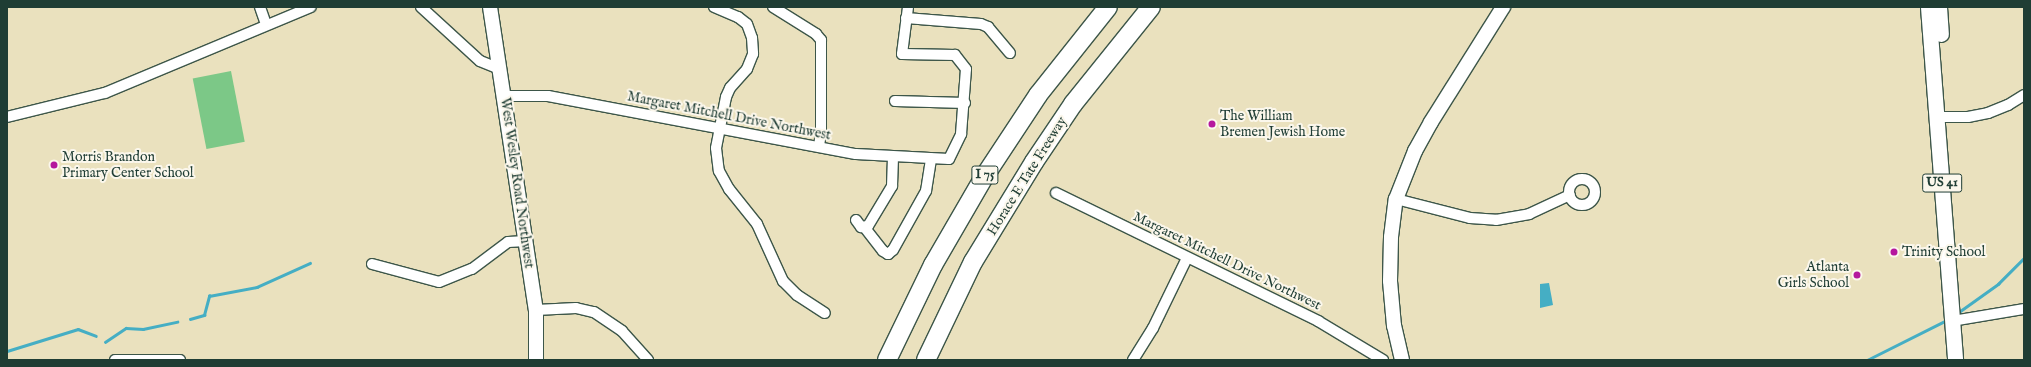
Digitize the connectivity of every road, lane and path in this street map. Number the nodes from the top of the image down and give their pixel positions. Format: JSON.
{"nodes":[{"id":1,"x":260,"y":7,"type":"edge"},
{"id":2,"x":311,"y":7,"type":"edge"},
{"id":3,"x":421,"y":7,"type":"edge"},
{"id":4,"x":490,"y":7,"type":"edge"},
{"id":5,"x":714,"y":7,"type":"edge"},
{"id":6,"x":773,"y":7,"type":"edge"},
{"id":7,"x":908,"y":7,"type":"edge"},
{"id":8,"x":1108,"y":7,"type":"edge"},
{"id":9,"x":1151,"y":7,"type":"edge"},
{"id":10,"x":1503,"y":7,"type":"edge"},
{"id":11,"x":1928,"y":7,"type":"edge"},
{"id":12,"x":1939,"y":7,"type":"edge"},
{"id":13,"x":906,"y":18,"type":"junction"},
{"id":14,"x":266,"y":24,"type":"junction"},
{"id":15,"x":1010,"y":53,"type":"dead end"},
{"id":16,"x":500,"y":68,"type":"junction"},
{"id":17,"x":2024,"y":95,"type":"edge"},
{"id":18,"x":504,"y":96,"type":"junction"},
{"id":19,"x":895,"y":101,"type":"dead end"},
{"id":20,"x":964,"y":103,"type":"junction"},
{"id":21,"x":1942,"y":117,"type":"junction"},
{"id":22,"x":7,"y":118,"type":"edge"},
{"id":23,"x":721,"y":128,"type":"junction"},
{"id":24,"x":819,"y":148,"type":"junction"},
{"id":25,"x":893,"y":157,"type":"junction"},
{"id":26,"x":931,"y":158,"type":"junction"},
{"id":27,"x":1056,"y":193,"type":"dead end"},
{"id":28,"x":1570,"y":195,"type":"dead end"},
{"id":29,"x":1396,"y":199,"type":"junction"},
{"id":30,"x":856,"y":220,"type":"dead end"},
{"id":31,"x":865,"y":228,"type":"junction"},
{"id":32,"x":526,"y":241,"type":"junction"},
{"id":33,"x":1187,"y":258,"type":"junction"},
{"id":34,"x":372,"y":264,"type":"dead end"},
{"id":35,"x":2024,"y":309,"type":"edge"},
{"id":36,"x":536,"y":310,"type":"junction"},
{"id":37,"x":825,"y":313,"type":"dead end"},
{"id":38,"x":1957,"y":321,"type":"junction"},
{"id":39,"x":1399,"y":359,"type":"edge"},
{"id":40,"x":115,"y":360,"type":"edge"},
{"id":41,"x":180,"y":360,"type":"edge"},
{"id":42,"x":536,"y":360,"type":"edge"},
{"id":43,"x":648,"y":360,"type":"edge"},
{"id":44,"x":887,"y":360,"type":"edge"},
{"id":45,"x":926,"y":360,"type":"edge"},
{"id":46,"x":1133,"y":360,"type":"edge"},
{"id":47,"x":1383,"y":360,"type":"edge"},
{"id":48,"x":1955,"y":360,"type":"edge"},
{"id":49,"x":1964,"y":360,"type":"edge"}],
"edges":[{"from":1,"to":14,"type":"street"},
{"from":2,"to":14,"type":"street"},
{"from":3,"to":16,"type":"street"},
{"from":4,"to":16,"type":"main road","name":"West Wesley Road Northwest"},
{"from":5,"to":23,"type":"street"},
{"from":6,"to":24,"type":"street"},
{"from":7,"to":13,"type":"street"},
{"from":8,"to":44,"type":"highway","number":"I 75"},
{"from":9,"to":45,"type":"highway","name":"Horace E Tate Freeway","number":"I 75"},
{"from":10,"to":29,"type":"main road"},
{"from":11,"to":21,"type":"main road","number":"US 41"},
{"from":12,"to":21,"type":"main road","number":"US 41"},
{"from":13,"to":15,"type":"street"},
{"from":13,"to":20,"type":"street"},
{"from":14,"to":22,"type":"street"},
{"from":16,"to":18,"type":"main road","name":"West Wesley Road Northwest"},
{"from":17,"to":21,"type":"street"},
{"from":18,"to":23,"type":"street","name":"Margaret Mitchell Drive Northwest"},
{"from":18,"to":32,"type":"main road","name":"West Wesley Road Northwest"},
{"from":19,"to":20,"type":"street"},
{"from":20,"to":26,"type":"street","name":"Margaret Mitchell Drive Northwest"},
{"from":21,"to":38,"type":"main road","number":"US 41"},
{"from":23,"to":24,"type":"street","name":"Margaret Mitchell Drive Northwest"},
{"from":23,"to":37,"type":"street"},
{"from":24,"to":25,"type":"street","name":"Margaret Mitchell Drive Northwest"},
{"from":25,"to":26,"type":"street","name":"Margaret Mitchell Drive Northwest"},
{"from":25,"to":31,"type":"street"},
{"from":26,"to":31,"type":"street"},
{"from":27,"to":33,"type":"street","name":"Margaret Mitchell Drive Northwest"},
{"from":28,"to":29,"type":"street"},
{"from":29,"to":39,"type":"main road"},
{"from":30,"to":31,"type":"street"},
{"from":32,"to":34,"type":"street"},
{"from":32,"to":36,"type":"main road","name":"West Wesley Road Northwest"},
{"from":33,"to":46,"type":"street"},
{"from":33,"to":47,"type":"street","name":"Margaret Mitchell Drive Northwest"},
{"from":35,"to":38,"type":"street"},
{"from":36,"to":42,"type":"main road","name":"West Wesley Road Northwest"},
{"from":36,"to":43,"type":"street"},
{"from":38,"to":48,"type":"main road","number":"US 41"},
{"from":38,"to":49,"type":"main road","number":"US 41"},
{"from":40,"to":41,"type":"street"}]}
